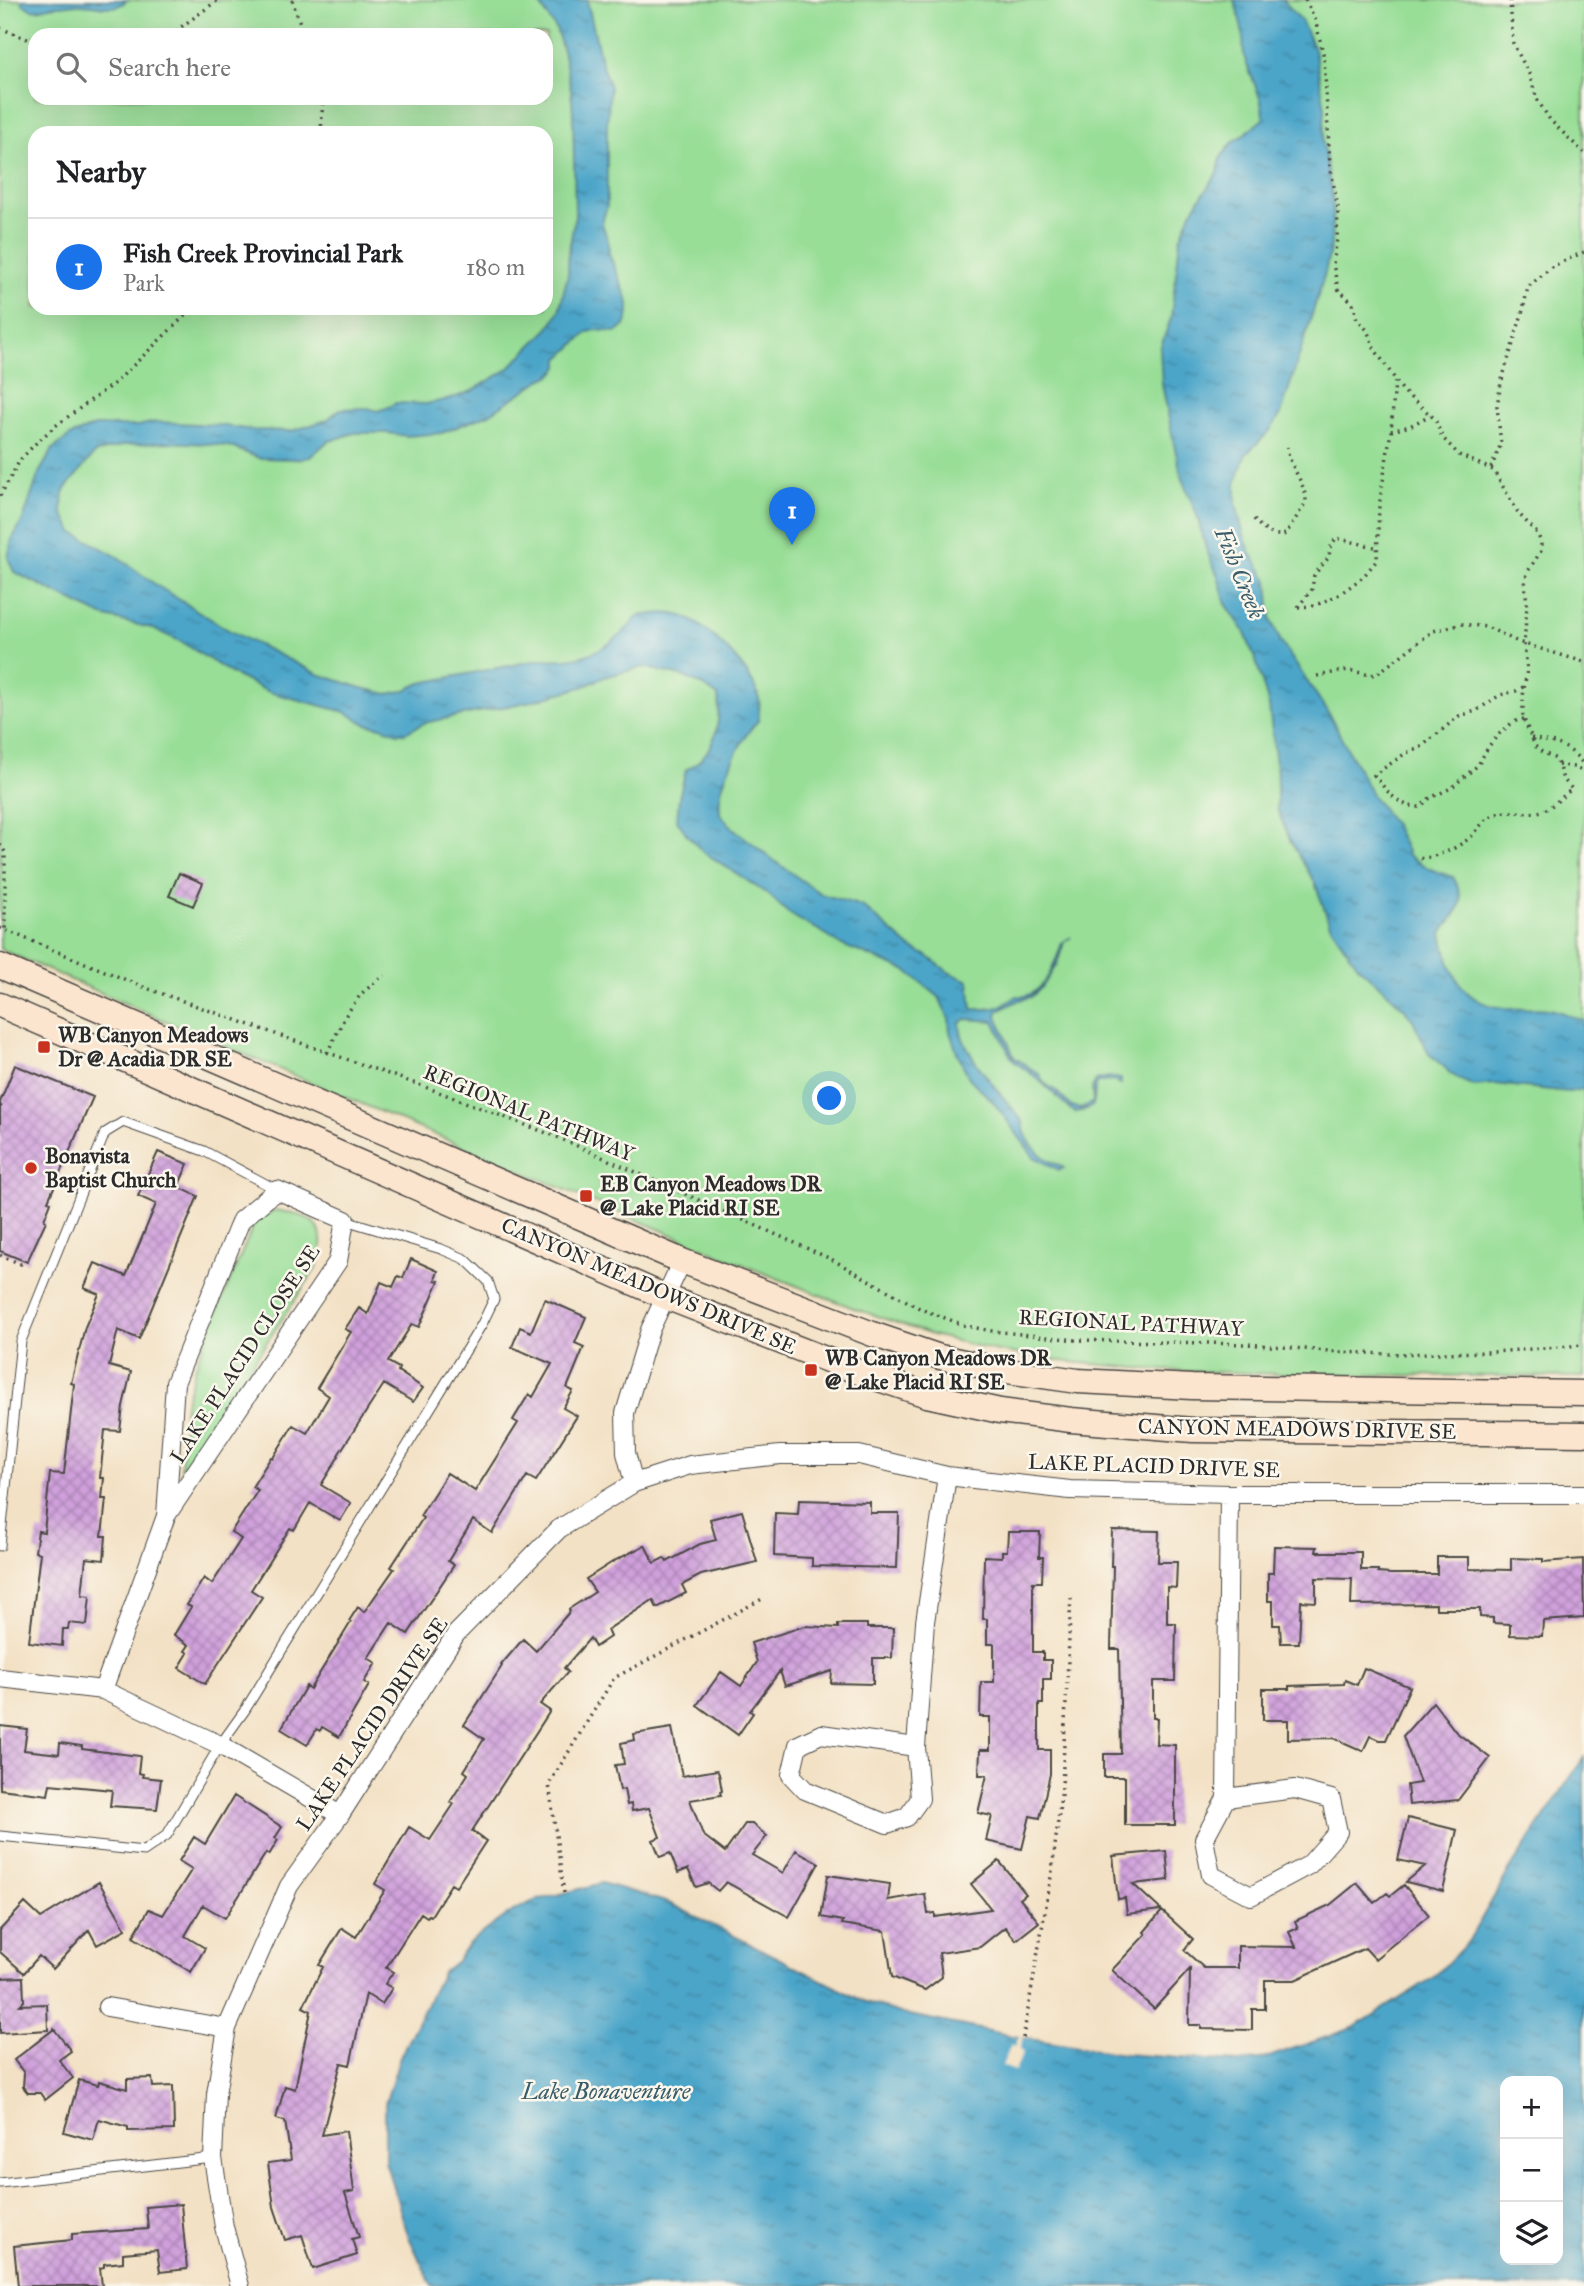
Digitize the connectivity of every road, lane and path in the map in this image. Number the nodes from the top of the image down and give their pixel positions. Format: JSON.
{"nodes":[{"id":1,"x":218,"y":0,"type":"edge"},
{"id":2,"x":292,"y":0,"type":"edge"},
{"id":3,"x":1305,"y":0,"type":"edge"},
{"id":4,"x":1510,"y":0,"type":"edge"},
{"id":5,"x":0,"y":27,"type":"edge"},
{"id":6,"x":180,"y":28,"type":"edge"},
{"id":7,"x":302,"y":28,"type":"edge"},
{"id":8,"x":28,"y":39,"type":"edge"},
{"id":9,"x":323,"y":105,"type":"edge"},
{"id":10,"x":321,"y":126,"type":"edge"},
{"id":11,"x":1584,"y":153,"type":"edge"},
{"id":12,"x":1584,"y":251,"type":"edge"},
{"id":13,"x":186,"y":315,"type":"edge"},
{"id":14,"x":1395,"y":379,"type":"junction"},
{"id":15,"x":1430,"y":415,"type":"junction"},
{"id":16,"x":1391,"y":431,"type":"junction"},
{"id":17,"x":1287,"y":447,"type":"dead end"},
{"id":18,"x":1491,"y":468,"type":"junction"},
{"id":19,"x":0,"y":496,"type":"edge"},
{"id":20,"x":1254,"y":519,"type":"dead end"},
{"id":21,"x":1379,"y":548,"type":"junction"},
{"id":22,"x":1524,"y":644,"type":"junction"},
{"id":23,"x":1584,"y":662,"type":"edge"},
{"id":24,"x":1317,"y":676,"type":"dead end"},
{"id":25,"x":1525,"y":684,"type":"junction"},
{"id":26,"x":1514,"y":692,"type":"junction"},
{"id":27,"x":1522,"y":702,"type":"junction"},
{"id":28,"x":1524,"y":719,"type":"junction"},
{"id":29,"x":1531,"y":738,"type":"junction"},
{"id":30,"x":1558,"y":765,"type":"junction"},
{"id":31,"x":1584,"y":765,"type":"edge"},
{"id":32,"x":1584,"y":772,"type":"edge"},
{"id":33,"x":0,"y":844,"type":"edge"},
{"id":34,"x":1417,"y":859,"type":"dead end"},
{"id":35,"x":2,"y":928,"type":"edge"},
{"id":36,"x":0,"y":966,"type":"edge"},
{"id":37,"x":384,"y":975,"type":"dead end"},
{"id":38,"x":0,"y":1005,"type":"edge"},
{"id":39,"x":327,"y":1053,"type":"junction"},
{"id":40,"x":276,"y":1190,"type":"junction"},
{"id":41,"x":345,"y":1220,"type":"junction"},
{"id":42,"x":0,"y":1255,"type":"edge"},
{"id":43,"x":23,"y":1261,"type":"dead end"},
{"id":44,"x":682,"y":1261,"type":"junction"},
{"id":45,"x":666,"y":1297,"type":"junction"},
{"id":46,"x":1584,"y":1345,"type":"edge"},
{"id":47,"x":1584,"y":1393,"type":"edge"},
{"id":48,"x":1584,"y":1434,"type":"edge"},
{"id":49,"x":947,"y":1476,"type":"junction"},
{"id":50,"x":634,"y":1483,"type":"junction"},
{"id":51,"x":1229,"y":1494,"type":"junction"},
{"id":52,"x":1584,"y":1494,"type":"edge"},
{"id":53,"x":166,"y":1516,"type":"junction"},
{"id":54,"x":0,"y":1546,"type":"edge"},
{"id":55,"x":1071,"y":1596,"type":"dead end"},
{"id":56,"x":764,"y":1598,"type":"dead end"},
{"id":57,"x":0,"y":1678,"type":"edge"},
{"id":58,"x":103,"y":1690,"type":"junction"},
{"id":59,"x":220,"y":1745,"type":"junction"},
{"id":60,"x":916,"y":1747,"type":"junction"},
{"id":61,"x":1226,"y":1798,"type":"junction"},
{"id":62,"x":340,"y":1815,"type":"junction"},
{"id":63,"x":0,"y":1836,"type":"edge"},
{"id":64,"x":564,"y":1893,"type":"dead end"},
{"id":65,"x":107,"y":2007,"type":"dead end"},
{"id":66,"x":227,"y":2028,"type":"junction"},
{"id":67,"x":1023,"y":2038,"type":"dead end"},
{"id":68,"x":213,"y":2158,"type":"junction"},
{"id":69,"x":0,"y":2183,"type":"edge"},
{"id":70,"x":240,"y":2286,"type":"edge"}],
"edges":[{"from":1,"to":6,"type":"path"},
{"from":2,"to":7,"type":"path"},
{"from":3,"to":14,"type":"path"},
{"from":4,"to":11,"type":"path"},
{"from":5,"to":8,"type":"path"},
{"from":9,"to":10,"type":"path"},
{"from":12,"to":18,"type":"path"},
{"from":13,"to":19,"type":"path"},
{"from":14,"to":15,"type":"path"},
{"from":14,"to":16,"type":"path"},
{"from":15,"to":16,"type":"path"},
{"from":15,"to":18,"type":"path"},
{"from":16,"to":21,"type":"path"},
{"from":17,"to":20,"type":"path"},
{"from":18,"to":22,"type":"path"},
{"from":21,"to":21,"type":"path"},
{"from":22,"to":23,"type":"path"},
{"from":22,"to":24,"type":"path"},
{"from":22,"to":25,"type":"path"},
{"from":25,"to":26,"type":"path"},
{"from":25,"to":27,"type":"path"},
{"from":26,"to":27,"type":"path"},
{"from":26,"to":28,"type":"path"},
{"from":27,"to":28,"type":"path"},
{"from":28,"to":29,"type":"path"},
{"from":29,"to":30,"type":"path"},
{"from":29,"to":31,"type":"path"},
{"from":30,"to":32,"type":"path"},
{"from":30,"to":34,"type":"path"},
{"from":33,"to":35,"type":"path"},
{"from":35,"to":39,"type":"path","name":"REGIONAL PATHWAY"},
{"from":36,"to":44,"type":"main road","name":"CANYON MEADOWS DRIVE SE"},
{"from":37,"to":39,"type":"path"},
{"from":38,"to":45,"type":"main road","name":"CANYON MEADOWS DRIVE SE"},
{"from":39,"to":46,"type":"path","name":"REGIONAL PATHWAY"},
{"from":40,"to":41,"type":"street"},
{"from":40,"to":53,"type":"street","name":"LAKE PLACID CLOSE SE"},
{"from":40,"to":54,"type":"lane"},
{"from":41,"to":53,"type":"street","name":"LAKE PLACID CLOSE SE"},
{"from":41,"to":59,"type":"lane"},
{"from":42,"to":43,"type":"path"},
{"from":44,"to":45,"type":"street"},
{"from":44,"to":47,"type":"main road","name":"CANYON MEADOWS DRIVE SE"},
{"from":45,"to":48,"type":"main road","name":"CANYON MEADOWS DRIVE SE"},
{"from":45,"to":50,"type":"street"},
{"from":49,"to":50,"type":"street","name":"LAKE PLACID DRIVE SE"},
{"from":49,"to":51,"type":"street","name":"LAKE PLACID DRIVE SE"},
{"from":49,"to":60,"type":"street"},
{"from":50,"to":62,"type":"street","name":"LAKE PLACID DRIVE SE"},
{"from":51,"to":52,"type":"street","name":"LAKE PLACID DRIVE SE"},
{"from":51,"to":61,"type":"street"},
{"from":53,"to":58,"type":"street","name":"LAKE PLACID CLOSE SE"},
{"from":55,"to":67,"type":"path"},
{"from":56,"to":64,"type":"path"},
{"from":57,"to":58,"type":"street"},
{"from":58,"to":59,"type":"street"},
{"from":59,"to":62,"type":"street"},
{"from":59,"to":63,"type":"lane"},
{"from":60,"to":60,"type":"street"},
{"from":61,"to":61,"type":"street"},
{"from":62,"to":66,"type":"street","name":"LAKE PLACID DRIVE SE"},
{"from":65,"to":66,"type":"street"},
{"from":66,"to":68,"type":"street","name":"LAKE PLACID DRIVE SE"},
{"from":68,"to":69,"type":"lane"},
{"from":68,"to":70,"type":"street","name":"LAKE PLACID DRIVE SE"}]}
